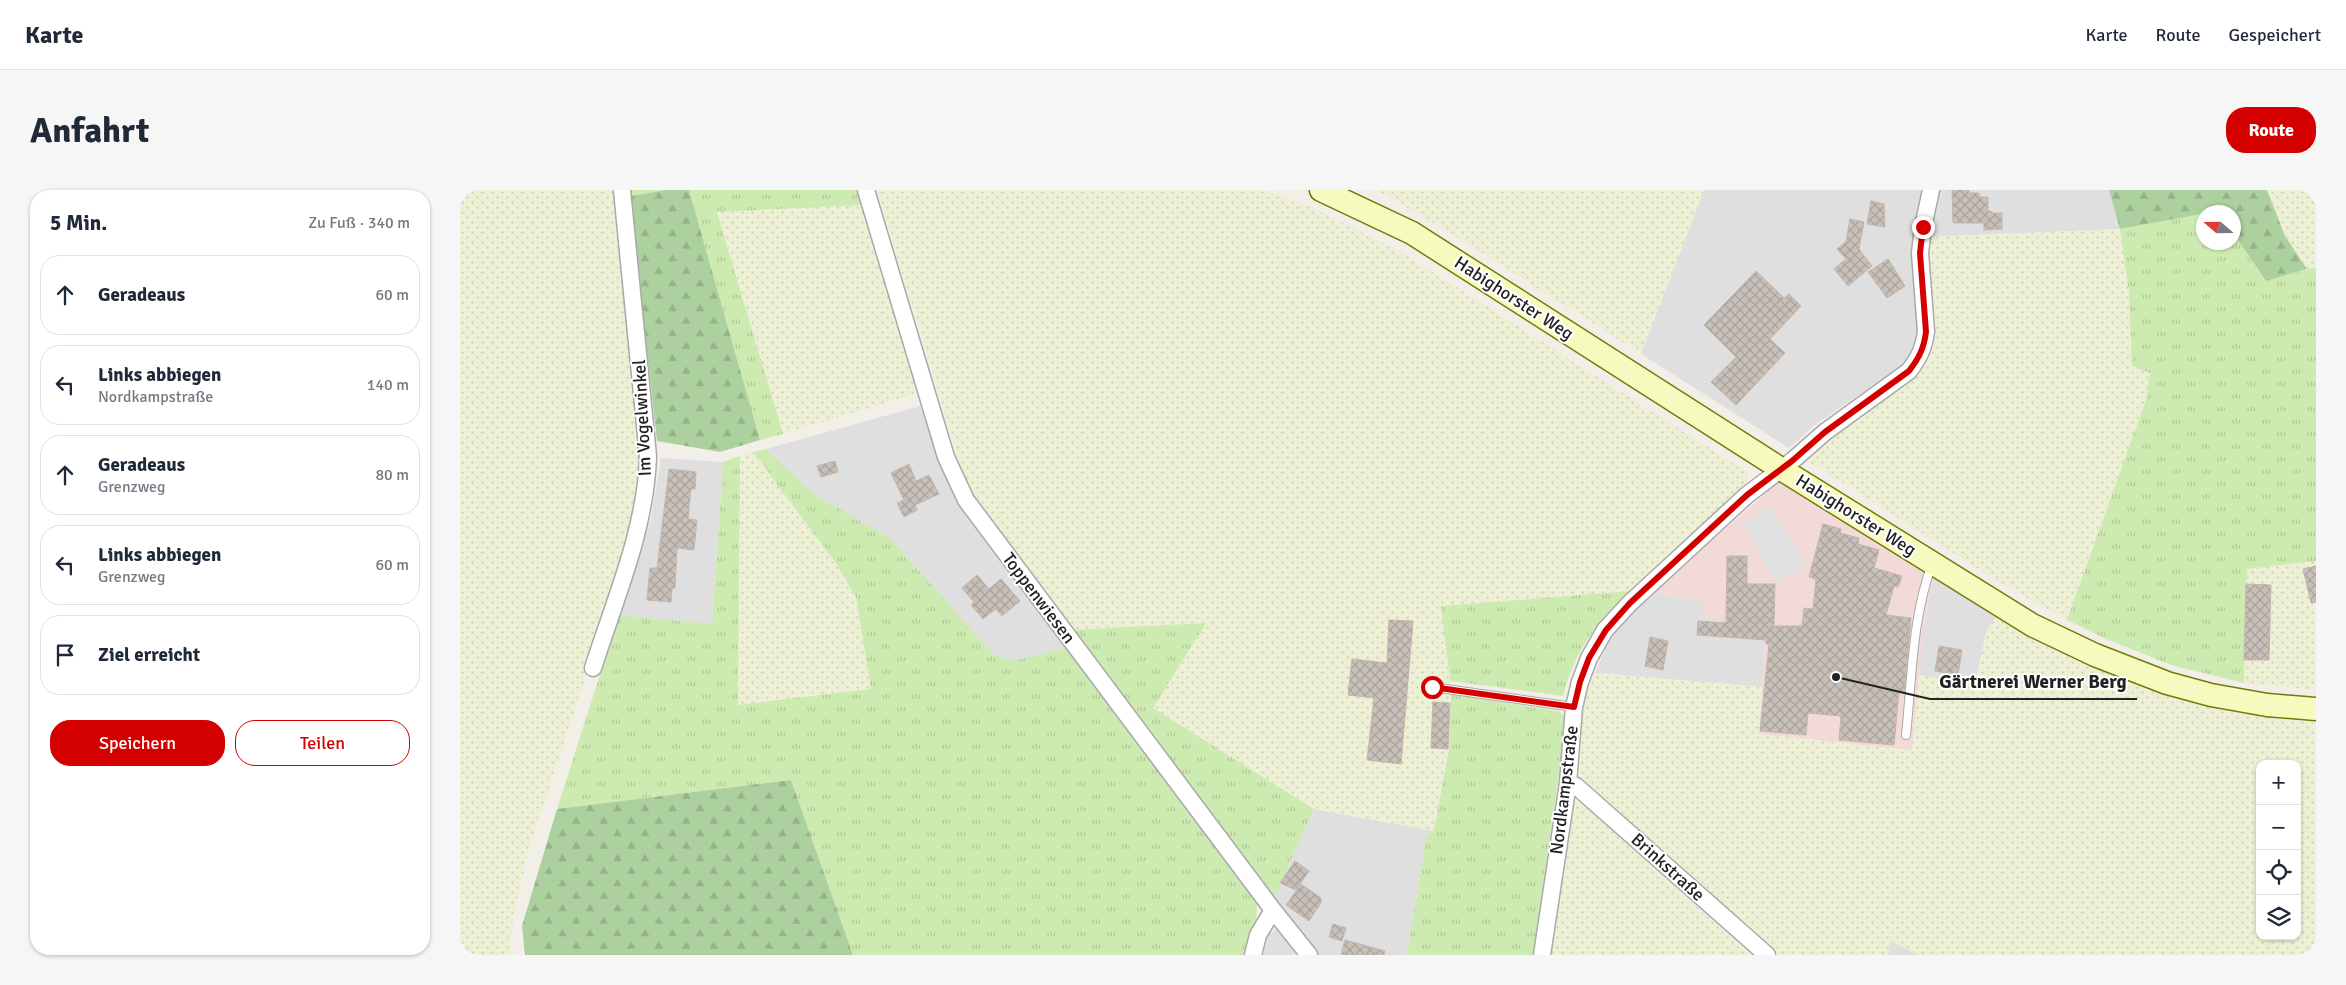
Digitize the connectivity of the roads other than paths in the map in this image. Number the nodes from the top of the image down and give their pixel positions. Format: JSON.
{"nodes":[{"id":1,"x":622,"y":190,"type":"edge"},
{"id":2,"x":866,"y":190,"type":"edge"},
{"id":3,"x":1322,"y":190,"type":"edge"},
{"id":4,"x":1931,"y":190,"type":"edge"},
{"id":5,"x":1781,"y":469,"type":"junction"},
{"id":6,"x":1933,"y":563,"type":"junction"},
{"id":7,"x":593,"y":668,"type":"dead end"},
{"id":8,"x":1432,"y":687,"type":"dead end"},
{"id":9,"x":1574,"y":707,"type":"junction"},
{"id":10,"x":2316,"y":709,"type":"edge"},
{"id":11,"x":1906,"y":734,"type":"dead end"},
{"id":12,"x":1568,"y":783,"type":"junction"},
{"id":13,"x":1273,"y":910,"type":"junction"},
{"id":14,"x":1253,"y":955,"type":"edge"},
{"id":15,"x":1309,"y":955,"type":"edge"},
{"id":16,"x":1542,"y":955,"type":"edge"},
{"id":17,"x":1767,"y":955,"type":"edge"}],
"edges":[{"from":1,"to":7,"type":"street","name":"Im Vogelwinkel"},
{"from":2,"to":13,"type":"street","name":"Toppenwiesen"},
{"from":3,"to":5,"type":"street","name":"Habighorster Weg"},
{"from":4,"to":5,"type":"street","name":"Nordkampstraße"},
{"from":5,"to":6,"type":"street","name":"Habighorster Weg"},
{"from":5,"to":9,"type":"street","name":"Nordkampstraße"},
{"from":6,"to":10,"type":"street","name":"Habighorster Weg"},
{"from":6,"to":11,"type":"lane"},
{"from":8,"to":9,"type":"lane"},
{"from":9,"to":12,"type":"street","name":"Nordkampstraße"},
{"from":12,"to":16,"type":"street","name":"Nordkampstraße"},
{"from":12,"to":17,"type":"street","name":"Brinkstraße"},
{"from":13,"to":14,"type":"street"},
{"from":13,"to":15,"type":"street","name":"Toppenwiesen"}]}
